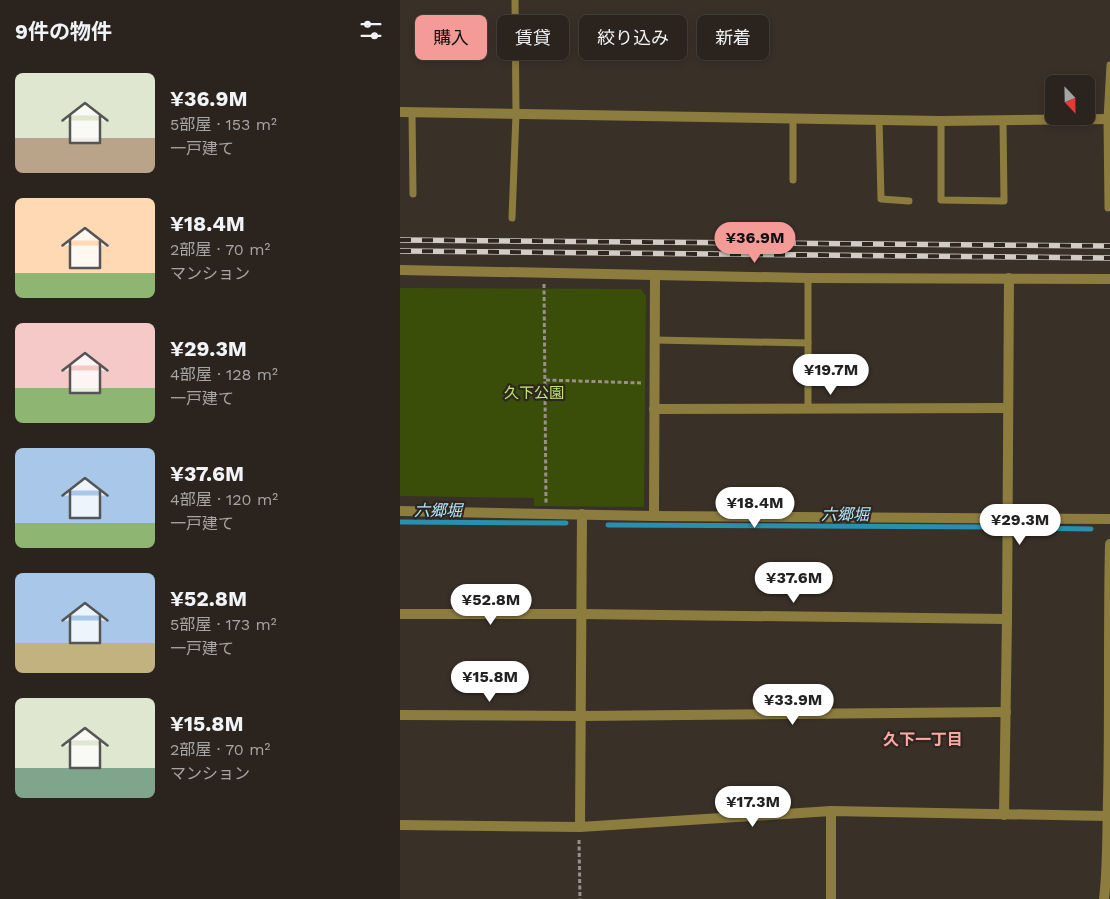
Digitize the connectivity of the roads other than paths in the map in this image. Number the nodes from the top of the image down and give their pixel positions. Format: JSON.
{"nodes":[{"id":1,"x":515,"y":0,"type":"edge"},
{"id":2,"x":1110,"y":65,"type":"edge"},
{"id":3,"x":400,"y":112,"type":"edge"},
{"id":4,"x":412,"y":112,"type":"junction"},
{"id":5,"x":516,"y":114,"type":"junction"},
{"id":6,"x":793,"y":118,"type":"junction"},
{"id":7,"x":1109,"y":119,"type":"edge"},
{"id":8,"x":879,"y":120,"type":"junction"},
{"id":9,"x":942,"y":121,"type":"junction"},
{"id":10,"x":1004,"y":121,"type":"junction"},
{"id":11,"x":793,"y":180,"type":"dead end"},
{"id":12,"x":412,"y":194,"type":"dead end"},
{"id":13,"x":909,"y":201,"type":"dead end"},
{"id":14,"x":1108,"y":208,"type":"dead end"},
{"id":15,"x":512,"y":218,"type":"dead end"},
{"id":16,"x":400,"y":270,"type":"edge"},
{"id":17,"x":655,"y":275,"type":"junction"},
{"id":18,"x":808,"y":278,"type":"junction"},
{"id":19,"x":1009,"y":278,"type":"junction"},
{"id":20,"x":1110,"y":279,"type":"edge"},
{"id":21,"x":654,"y":340,"type":"junction"},
{"id":22,"x":808,"y":342,"type":"junction"},
{"id":23,"x":654,"y":408,"type":"junction"},
{"id":24,"x":808,"y":408,"type":"junction"},
{"id":25,"x":1008,"y":408,"type":"junction"},
{"id":26,"x":400,"y":511,"type":"edge"},
{"id":27,"x":582,"y":514,"type":"junction"},
{"id":28,"x":654,"y":516,"type":"junction"},
{"id":29,"x":1007,"y":519,"type":"junction"},
{"id":30,"x":1110,"y":519,"type":"edge"},
{"id":31,"x":1110,"y":544,"type":"edge"},
{"id":32,"x":400,"y":614,"type":"edge"},
{"id":33,"x":581,"y":614,"type":"junction"},
{"id":34,"x":1109,"y":617,"type":"edge"},
{"id":35,"x":1007,"y":619,"type":"junction"},
{"id":36,"x":1006,"y":712,"type":"junction"},
{"id":37,"x":400,"y":715,"type":"edge"},
{"id":38,"x":580,"y":716,"type":"junction"},
{"id":39,"x":1110,"y":717,"type":"edge"},
{"id":40,"x":831,"y":811,"type":"junction"},
{"id":41,"x":1004,"y":815,"type":"junction"},
{"id":42,"x":1109,"y":816,"type":"edge"},
{"id":43,"x":400,"y":824,"type":"edge"},
{"id":44,"x":580,"y":827,"type":"junction"},
{"id":45,"x":831,"y":899,"type":"edge"},
{"id":46,"x":1104,"y":899,"type":"edge"}],
"edges":[{"from":1,"to":5,"type":"lane"},
{"from":2,"to":7,"type":"lane"},
{"from":3,"to":4,"type":"street"},
{"from":4,"to":5,"type":"street"},
{"from":4,"to":12,"type":"lane"},
{"from":5,"to":6,"type":"street"},
{"from":5,"to":15,"type":"lane"},
{"from":6,"to":8,"type":"street"},
{"from":6,"to":11,"type":"lane"},
{"from":7,"to":10,"type":"street"},
{"from":7,"to":14,"type":"lane"},
{"from":8,"to":9,"type":"street"},
{"from":8,"to":13,"type":"lane"},
{"from":9,"to":10,"type":"street"},
{"from":9,"to":10,"type":"lane"},
{"from":16,"to":17,"type":"street"},
{"from":17,"to":18,"type":"street"},
{"from":17,"to":21,"type":"street"},
{"from":18,"to":19,"type":"street"},
{"from":18,"to":22,"type":"lane"},
{"from":19,"to":20,"type":"street"},
{"from":19,"to":25,"type":"street"},
{"from":21,"to":22,"type":"lane"},
{"from":21,"to":23,"type":"street"},
{"from":22,"to":24,"type":"lane"},
{"from":23,"to":24,"type":"street"},
{"from":23,"to":28,"type":"street"},
{"from":24,"to":25,"type":"street"},
{"from":25,"to":29,"type":"street"},
{"from":26,"to":27,"type":"street"},
{"from":27,"to":28,"type":"street"},
{"from":27,"to":33,"type":"street"},
{"from":28,"to":29,"type":"street"},
{"from":29,"to":30,"type":"street"},
{"from":29,"to":35,"type":"street"},
{"from":31,"to":34,"type":"street"},
{"from":32,"to":33,"type":"street"},
{"from":33,"to":35,"type":"street"},
{"from":33,"to":38,"type":"street"},
{"from":34,"to":39,"type":"street"},
{"from":35,"to":36,"type":"street"},
{"from":36,"to":38,"type":"street"},
{"from":36,"to":41,"type":"street"},
{"from":37,"to":38,"type":"street"},
{"from":38,"to":44,"type":"street"},
{"from":39,"to":42,"type":"street"},
{"from":40,"to":41,"type":"street"},
{"from":40,"to":44,"type":"street"},
{"from":40,"to":45,"type":"street"},
{"from":41,"to":42,"type":"street"},
{"from":42,"to":46,"type":"street"},
{"from":43,"to":44,"type":"street"}]}
